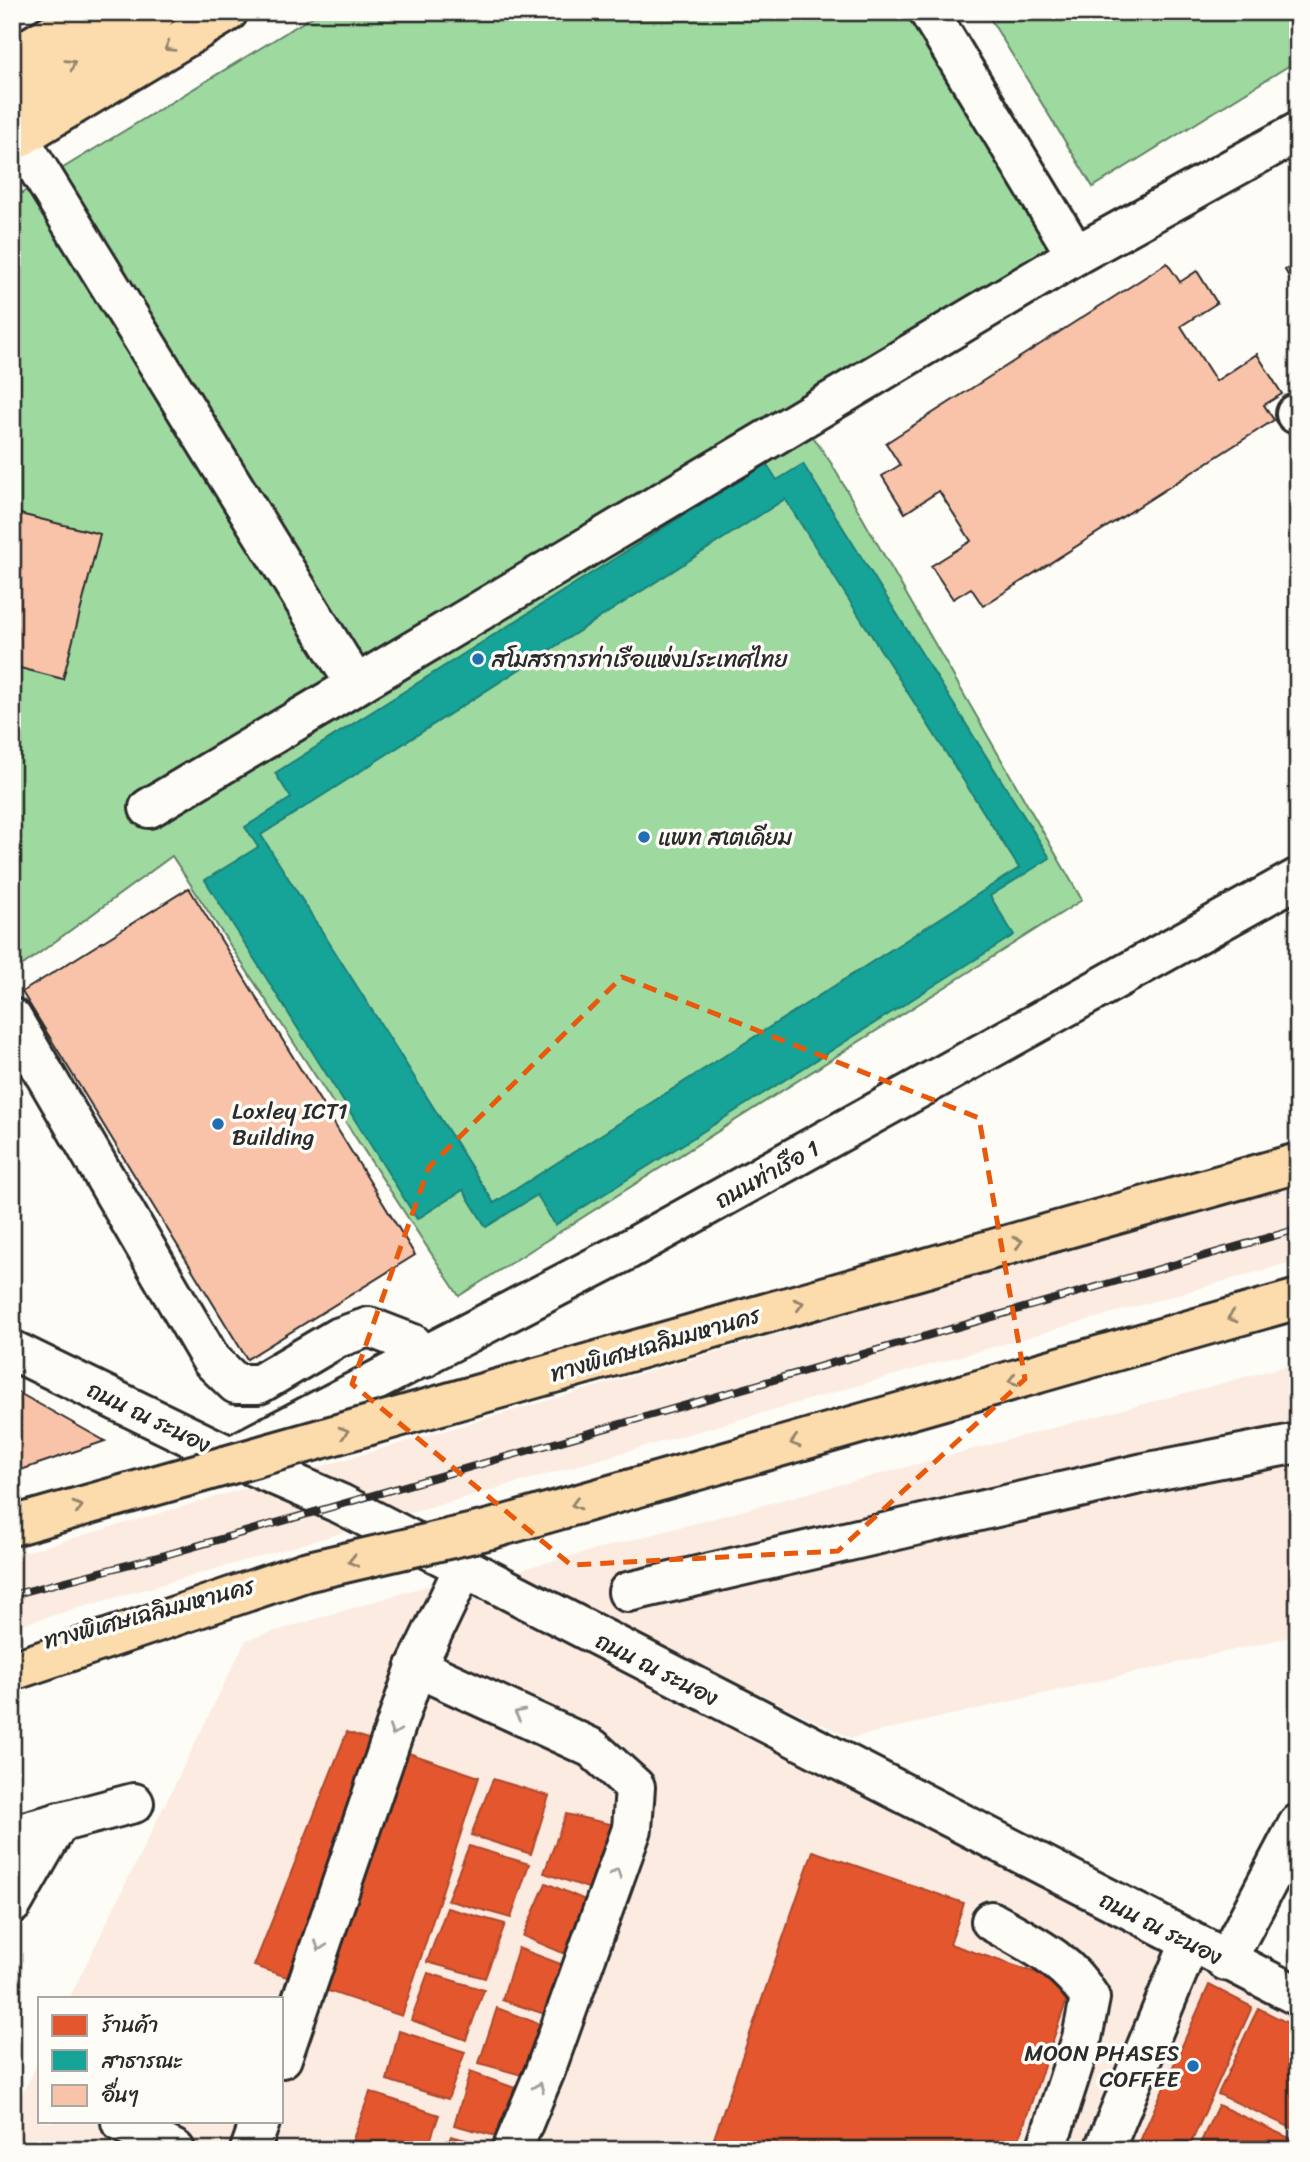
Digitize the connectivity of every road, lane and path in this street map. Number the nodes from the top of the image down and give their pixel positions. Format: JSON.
{"nodes":[{"id":1,"x":89,"y":12,"type":"edge"},
{"id":2,"x":156,"y":12,"type":"edge"},
{"id":3,"x":228,"y":12,"type":"edge"},
{"id":4,"x":929,"y":12,"type":"edge"},
{"id":5,"x":12,"y":58,"type":"edge"},
{"id":6,"x":12,"y":99,"type":"edge"},
{"id":7,"x":1298,"y":132,"type":"edge"},
{"id":8,"x":15,"y":140,"type":"edge"},
{"id":9,"x":1076,"y":255,"type":"junction"},
{"id":10,"x":356,"y":685,"type":"junction"},
{"id":11,"x":149,"y":808,"type":"dead end"},
{"id":12,"x":1298,"y":878,"type":"edge"},
{"id":13,"x":12,"y":1018,"type":"edge"},
{"id":14,"x":1298,"y":1163,"type":"edge"},
{"id":15,"x":1298,"y":1299,"type":"edge"},
{"id":16,"x":12,"y":1350,"type":"edge"},
{"id":17,"x":424,"y":1358,"type":"junction"},
{"id":18,"x":1298,"y":1443,"type":"edge"},
{"id":19,"x":230,"y":1456,"type":"junction"},
{"id":20,"x":12,"y":1526,"type":"edge"},
{"id":21,"x":463,"y":1569,"type":"junction"},
{"id":22,"x":306,"y":1572,"type":"junction"},
{"id":23,"x":628,"y":1592,"type":"dead end"},
{"id":24,"x":12,"y":1648,"type":"edge"},
{"id":25,"x":416,"y":1667,"type":"junction"},
{"id":26,"x":12,"y":1671,"type":"edge"},
{"id":27,"x":134,"y":1803,"type":"dead end"},
{"id":28,"x":60,"y":1822,"type":"junction"},
{"id":29,"x":1298,"y":1824,"type":"edge"},
{"id":30,"x":12,"y":1835,"type":"edge"},
{"id":31,"x":12,"y":1904,"type":"edge"},
{"id":32,"x":991,"y":1922,"type":"dead end"},
{"id":33,"x":1190,"y":1942,"type":"junction"},
{"id":34,"x":1226,"y":1961,"type":"junction"},
{"id":35,"x":1298,"y":1996,"type":"edge"},
{"id":36,"x":284,"y":2052,"type":"edge"},
{"id":37,"x":125,"y":2124,"type":"edge"},
{"id":38,"x":259,"y":2124,"type":"edge"},
{"id":39,"x":175,"y":2150,"type":"edge"},
{"id":40,"x":250,"y":2150,"type":"edge"},
{"id":41,"x":513,"y":2150,"type":"edge"},
{"id":42,"x":1046,"y":2150,"type":"edge"},
{"id":43,"x":1104,"y":2150,"type":"edge"}],
"edges":[{"from":1,"to":5,"type":"main road"},
{"from":6,"to":2,"type":"main road","one_way":true},
{"from":3,"to":8,"type":"main road","one_way":true},
{"from":4,"to":9,"type":"street"},
{"from":7,"to":9,"type":"street"},
{"from":8,"to":10,"type":"street"},
{"from":9,"to":10,"type":"street"},
{"from":10,"to":11,"type":"street"},
{"from":12,"to":17,"type":"street","name":"ถนนท่าเรือ 1"},
{"from":13,"to":17,"type":"street"},
{"from":20,"to":14,"type":"main road","name":"ทางพิเศษเฉลิมมหานคร","one_way":true,"bridge":true},
{"from":15,"to":22,"type":"main road","name":"ทางพิเศษเฉลิมมหานคร","one_way":true,"bridge":true},
{"from":16,"to":19,"type":"street","name":"ถนน ณ ระนอง"},
{"from":17,"to":19,"type":"street","name":"ถนนท่าเรือ 1"},
{"from":18,"to":23,"type":"street"},
{"from":19,"to":21,"type":"street","name":"ถนน ณ ระนอง"},
{"from":21,"to":25,"type":"street"},
{"from":21,"to":33,"type":"street","name":"ถนน ณ ระนอง"},
{"from":22,"to":24,"type":"main road","name":"ทางพิเศษเฉลิมมหานคร"},
{"from":22,"to":26,"type":"main road"},
{"from":25,"to":36,"type":"street","one_way":true},
{"from":41,"to":25,"type":"street","one_way":true},
{"from":27,"to":28,"type":"street"},
{"from":28,"to":30,"type":"street"},
{"from":28,"to":31,"type":"street"},
{"from":29,"to":34,"type":"street"},
{"from":32,"to":42,"type":"street"},
{"from":33,"to":34,"type":"street","name":"ถนน ณ ระนอง"},
{"from":33,"to":43,"type":"street"},
{"from":34,"to":35,"type":"street","name":"ถนน ณ ระนอง"},
{"from":37,"to":39,"type":"street"},
{"from":38,"to":40,"type":"street"}]}
